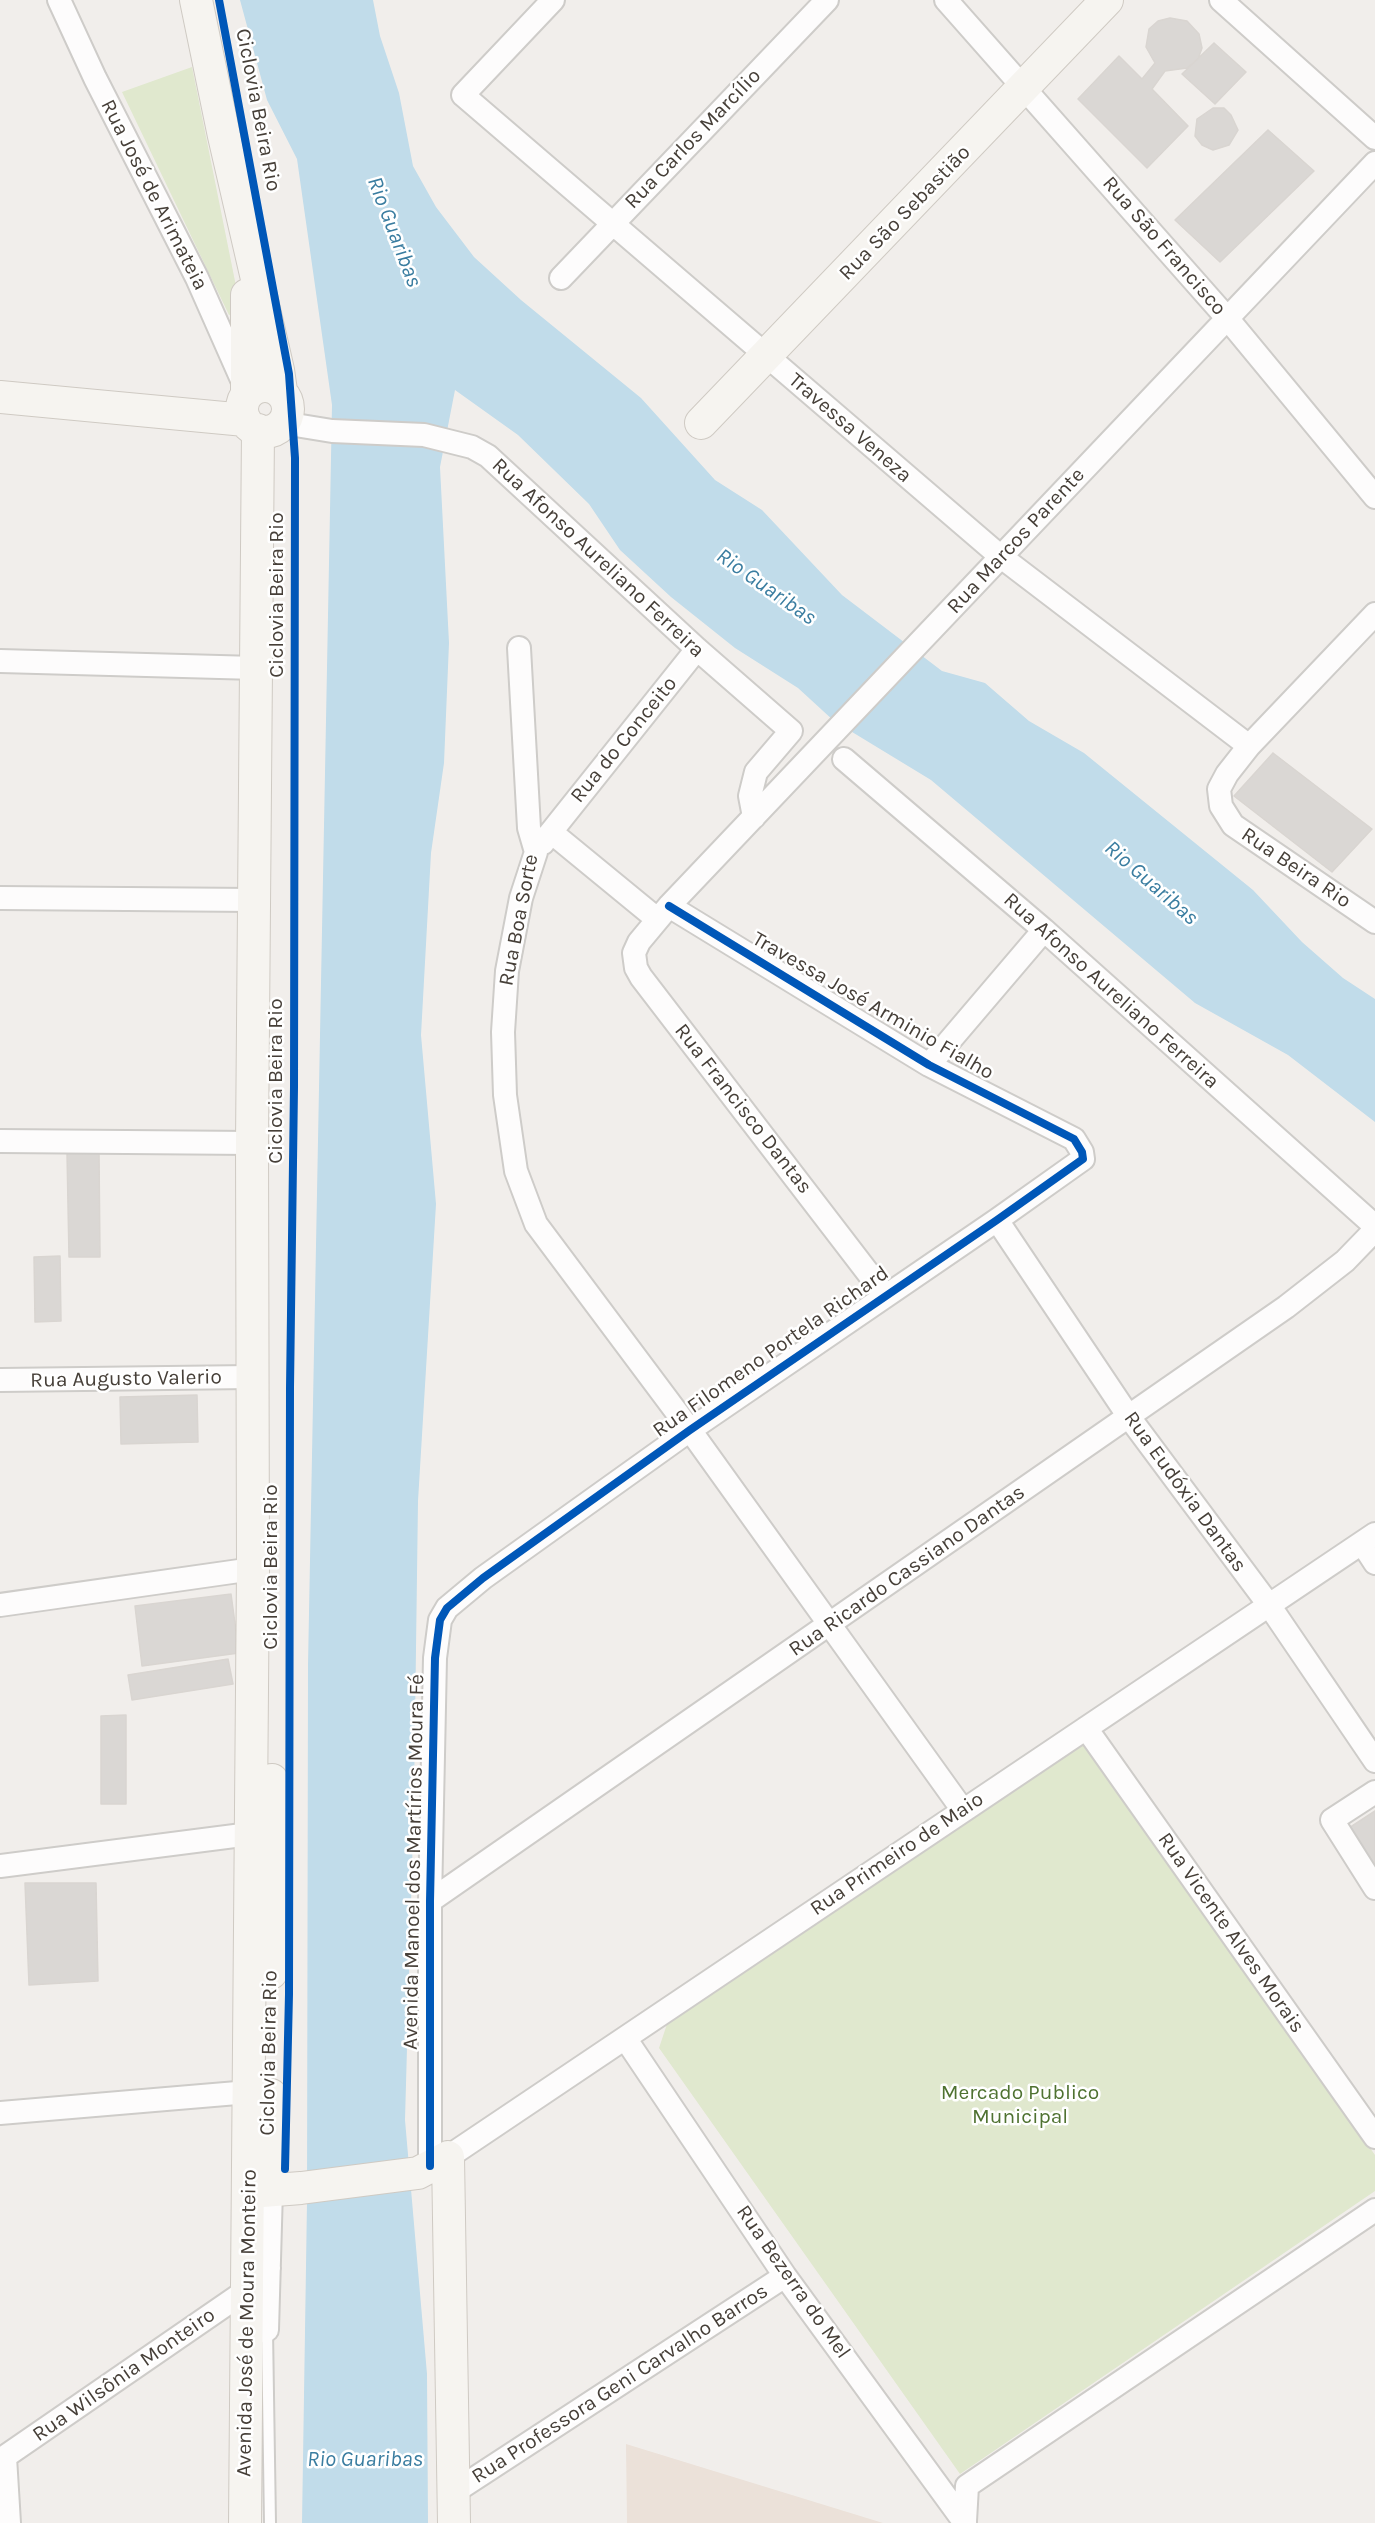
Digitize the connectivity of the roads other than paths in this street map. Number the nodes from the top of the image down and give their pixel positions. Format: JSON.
{"nodes":[{"id":1,"x":58,"y":0,"type":"edge"},
{"id":2,"x":196,"y":0,"type":"edge"},
{"id":3,"x":553,"y":0,"type":"edge"},
{"id":4,"x":827,"y":0,"type":"edge"},
{"id":5,"x":946,"y":0,"type":"edge"},
{"id":6,"x":1107,"y":0,"type":"edge"},
{"id":7,"x":1221,"y":0,"type":"edge"},
{"id":8,"x":1025,"y":88,"type":"junction"},
{"id":9,"x":1375,"y":138,"type":"edge"},
{"id":10,"x":1375,"y":163,"type":"edge"},
{"id":11,"x":239,"y":201,"type":"junction"},
{"id":12,"x":612,"y":224,"type":"junction"},
{"id":13,"x":561,"y":278,"type":"dead end"},
{"id":14,"x":1227,"y":318,"type":"junction"},
{"id":15,"x":767,"y":356,"type":"junction"},
{"id":16,"x":0,"y":397,"type":"edge"},
{"id":17,"x":262,"y":419,"type":"junction"},
{"id":18,"x":701,"y":423,"type":"dead end"},
{"id":19,"x":1375,"y":497,"type":"edge"},
{"id":20,"x":1000,"y":556,"type":"junction"},
{"id":21,"x":1375,"y":614,"type":"edge"},
{"id":22,"x":519,"y":648,"type":"dead end"},
{"id":23,"x":697,"y":649,"type":"junction"},
{"id":24,"x":0,"y":662,"type":"edge"},
{"id":25,"x":256,"y":668,"type":"junction"},
{"id":26,"x":1249,"y":746,"type":"junction"},
{"id":27,"x":844,"y":759,"type":"dead end"},
{"id":28,"x":754,"y":817,"type":"junction"},
{"id":29,"x":551,"y":832,"type":"junction"},
{"id":30,"x":536,"y":852,"type":"junction"},
{"id":31,"x":0,"y":898,"type":"edge"},
{"id":32,"x":254,"y":900,"type":"junction"},
{"id":33,"x":663,"y":912,"type":"junction"},
{"id":34,"x":1375,"y":922,"type":"edge"},
{"id":35,"x":1044,"y":930,"type":"junction"},
{"id":36,"x":929,"y":1065,"type":"junction"},
{"id":37,"x":0,"y":1140,"type":"edge"},
{"id":38,"x":252,"y":1143,"type":"junction"},
{"id":39,"x":1083,"y":1159,"type":"joint"},
{"id":40,"x":998,"y":1220,"type":"junction"},
{"id":41,"x":1375,"y":1228,"type":"edge"},
{"id":42,"x":885,"y":1295,"type":"junction"},
{"id":43,"x":251,"y":1377,"type":"junction"},
{"id":44,"x":0,"y":1380,"type":"edge"},
{"id":45,"x":1129,"y":1417,"type":"junction"},
{"id":46,"x":690,"y":1430,"type":"junction"},
{"id":47,"x":1369,"y":1538,"type":"edge"},
{"id":48,"x":1375,"y":1563,"type":"edge"},
{"id":49,"x":252,"y":1569,"type":"junction"},
{"id":50,"x":483,"y":1578,"type":"joint"},
{"id":51,"x":0,"y":1605,"type":"edge"},
{"id":52,"x":1269,"y":1605,"type":"junction"},
{"id":53,"x":829,"y":1626,"type":"junction"},
{"id":54,"x":1086,"y":1728,"type":"junction"},
{"id":55,"x":1375,"y":1761,"type":"edge"},
{"id":56,"x":1375,"y":1792,"type":"edge"},
{"id":57,"x":962,"y":1809,"type":"junction"},
{"id":58,"x":249,"y":1834,"type":"junction"},
{"id":59,"x":0,"y":1866,"type":"edge"},
{"id":60,"x":1375,"y":1888,"type":"edge"},
{"id":61,"x":430,"y":1901,"type":"junction"},
{"id":62,"x":625,"y":2038,"type":"junction"},
{"id":63,"x":249,"y":2092,"type":"junction"},
{"id":64,"x":0,"y":2113,"type":"edge"},
{"id":65,"x":1375,"y":2137,"type":"edge"},
{"id":66,"x":432,"y":2165,"type":"junction"},
{"id":67,"x":273,"y":2190,"type":"junction"},
{"id":68,"x":1375,"y":2210,"type":"edge"},
{"id":69,"x":786,"y":2276,"type":"junction"},
{"id":70,"x":258,"y":2279,"type":"junction"},
{"id":71,"x":257,"y":2332,"type":"junction"},
{"id":72,"x":3,"y":2459,"type":"edge"},
{"id":73,"x":454,"y":2492,"type":"junction"},
{"id":74,"x":965,"y":2522,"type":"edge"},
{"id":75,"x":9,"y":2523,"type":"edge"},
{"id":76,"x":245,"y":2523,"type":"edge"},
{"id":77,"x":270,"y":2523,"type":"edge"},
{"id":78,"x":454,"y":2523,"type":"edge"}],
"edges":[{"from":1,"to":17,"type":"street","name":"Rua José de Arimateia"},
{"from":2,"to":11,"type":"main road","name":"Avenida José de Moura Monteiro"},
{"from":3,"to":12,"type":"street","name":"Travessa Veneza"},
{"from":4,"to":12,"type":"street","name":"Rua Carlos Marcílio"},
{"from":5,"to":8,"type":"street","name":"Rua São Francisco"},
{"from":6,"to":8,"type":"main road","name":"Rua São Sebastião"},
{"from":7,"to":9,"type":"street"},
{"from":8,"to":14,"type":"street","name":"Rua São Francisco"},
{"from":8,"to":15,"type":"main road","name":"Rua São Sebastião"},
{"from":10,"to":14,"type":"street","name":"Rua Marcos Parente"},
{"from":11,"to":17,"type":"main road","name":"Avenida José de Moura Monteiro"},
{"from":11,"to":17,"type":"main road","name":"Avenida José de Moura Monteiro"},
{"from":12,"to":13,"type":"street","name":"Rua Carlos Marcílio"},
{"from":12,"to":15,"type":"street","name":"Travessa Veneza"},
{"from":14,"to":19,"type":"street","name":"Rua São Francisco"},
{"from":14,"to":20,"type":"street","name":"Rua Marcos Parente"},
{"from":15,"to":18,"type":"main road","name":"Rua São Sebastião"},
{"from":15,"to":20,"type":"street","name":"Travessa Veneza"},
{"from":16,"to":17,"type":"main road"},
{"from":17,"to":23,"type":"street","name":"Rua Afonso Aureliano Ferreira"},
{"from":17,"to":25,"type":"main road","name":"Avenida José de Moura Monteiro"},
{"from":17,"to":67,"type":"main road","name":"Avenida José de Moura Monteiro"},
{"from":20,"to":26,"type":"street","name":"Travessa Veneza"},
{"from":20,"to":28,"type":"street","name":"Rua Marcos Parente"},
{"from":21,"to":26,"type":"street"},
{"from":22,"to":30,"type":"street","name":"Rua Boa Sorte"},
{"from":23,"to":28,"type":"street","name":"Rua Afonso Aureliano Ferreira"},
{"from":23,"to":29,"type":"street","name":"Rua do Conceito"},
{"from":24,"to":25,"type":"street"},
{"from":25,"to":32,"type":"main road","name":"Avenida José de Moura Monteiro"},
{"from":26,"to":34,"type":"street","name":"Rua Beira Rio"},
{"from":27,"to":35,"type":"street","name":"Rua Afonso Aureliano Ferreira"},
{"from":28,"to":33,"type":"street","name":"Rua Marcos Parente"},
{"from":29,"to":30,"type":"street"},
{"from":29,"to":33,"type":"street","name":"Travessa José Arminio Fialho"},
{"from":30,"to":46,"type":"street","name":"Rua Boa Sorte"},
{"from":31,"to":32,"type":"street"},
{"from":32,"to":38,"type":"main road","name":"Avenida José de Moura Monteiro"},
{"from":33,"to":36,"type":"street","name":"Travessa José Arminio Fialho"},
{"from":33,"to":42,"type":"street","name":"Rua Francisco Dantas"},
{"from":35,"to":36,"type":"street"},
{"from":35,"to":41,"type":"street","name":"Rua Afonso Aureliano Ferreira"},
{"from":36,"to":39,"type":"street","name":"Travessa José Arminio Fialho"},
{"from":37,"to":38,"type":"street"},
{"from":38,"to":43,"type":"main road","name":"Avenida José de Moura Monteiro"},
{"from":39,"to":40,"type":"street","name":"Rua Filomeno Portela Richard"},
{"from":40,"to":42,"type":"street","name":"Rua Filomeno Portela Richard"},
{"from":40,"to":45,"type":"street","name":"Rua Eudóxia Dantas"},
{"from":41,"to":45,"type":"street","name":"Rua Ricardo Cassiano Dantas"},
{"from":42,"to":46,"type":"street","name":"Rua Filomeno Portela Richard"},
{"from":43,"to":44,"type":"street","name":"Rua Augusto Valerio"},
{"from":43,"to":49,"type":"main road","name":"Avenida José de Moura Monteiro"},
{"from":45,"to":52,"type":"street","name":"Rua Eudóxia Dantas"},
{"from":45,"to":53,"type":"street","name":"Rua Ricardo Cassiano Dantas"},
{"from":46,"to":50,"type":"street","name":"Rua Filomeno Portela Richard"},
{"from":46,"to":53,"type":"street","name":"Rua Boa Sorte"},
{"from":47,"to":48,"type":"street"},
{"from":47,"to":52,"type":"street","name":"Rua Primeiro de Maio"},
{"from":49,"to":51,"type":"street"},
{"from":49,"to":58,"type":"main road","name":"Avenida José de Moura Monteiro"},
{"from":50,"to":61,"type":"street","name":"Avenida Manoel dos Martírios Moura Fé"},
{"from":52,"to":54,"type":"street","name":"Rua Primeiro de Maio"},
{"from":52,"to":55,"type":"street","name":"Rua Eudóxia Dantas"},
{"from":53,"to":57,"type":"street","name":"Rua Boa Sorte"},
{"from":53,"to":61,"type":"street","name":"Rua Ricardo Cassiano Dantas"},
{"from":54,"to":57,"type":"street","name":"Rua Primeiro de Maio"},
{"from":54,"to":65,"type":"street","name":"Rua Vicente Alves Morais"},
{"from":56,"to":60,"type":"street"},
{"from":57,"to":62,"type":"street","name":"Rua Primeiro de Maio"},
{"from":58,"to":59,"type":"street"},
{"from":58,"to":63,"type":"main road","name":"Avenida José de Moura Monteiro"},
{"from":61,"to":66,"type":"street","name":"Avenida Manoel dos Martírios Moura Fé"},
{"from":62,"to":66,"type":"street","name":"Rua Primeiro de Maio"},
{"from":62,"to":69,"type":"street","name":"Rua Bezerra do Mel"},
{"from":63,"to":64,"type":"street"},
{"from":63,"to":67,"type":"main road","name":"Avenida José de Moura Monteiro"},
{"from":66,"to":67,"type":"main road"},
{"from":66,"to":73,"type":"main road","name":"Avenida Manoel dos Martírios Moura Fé"},
{"from":67,"to":70,"type":"main road","name":"Avenida José de Moura Monteiro"},
{"from":68,"to":74,"type":"street"},
{"from":69,"to":73,"type":"street","name":"Rua Professora Geni Carvalho Barros"},
{"from":69,"to":74,"type":"street","name":"Rua Bezerra do Mel"},
{"from":70,"to":71,"type":"main road","name":"Avenida José de Moura Monteiro"},
{"from":70,"to":72,"type":"street","name":"Rua Wilsônia Monteiro"},
{"from":71,"to":76,"type":"main road","name":"Avenida José de Moura Monteiro"},
{"from":71,"to":77,"type":"lane"},
{"from":72,"to":75,"type":"street"},
{"from":73,"to":78,"type":"main road","name":"Avenida Manoel dos Martírios Moura Fé"}]}
